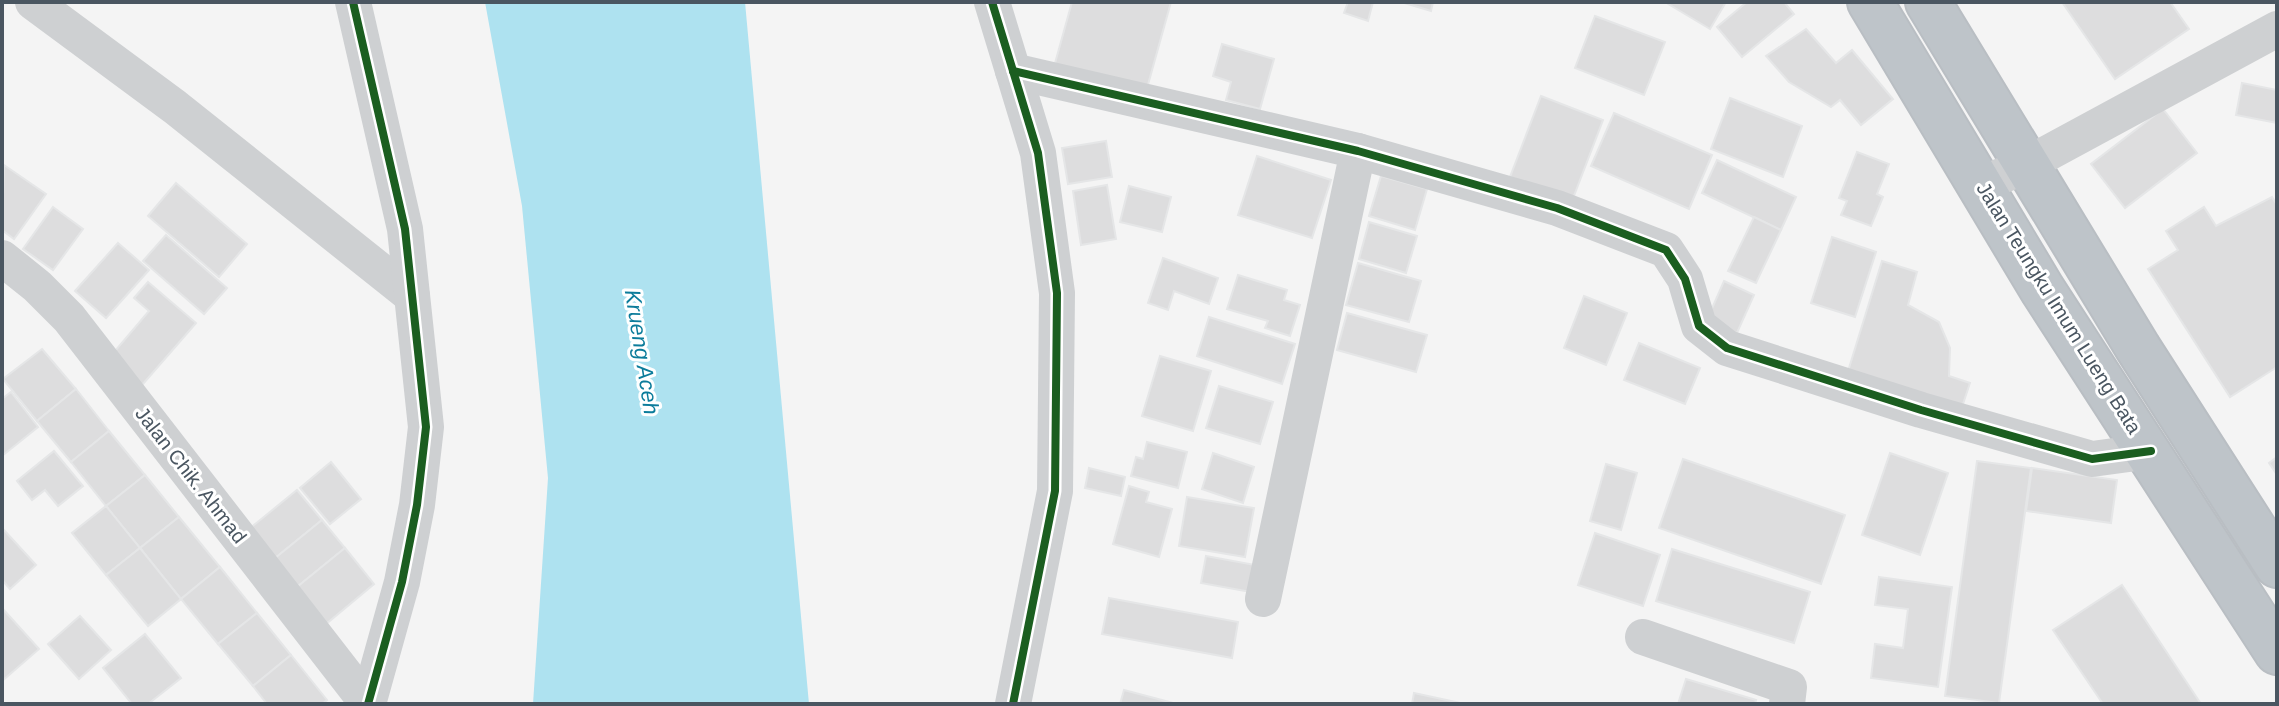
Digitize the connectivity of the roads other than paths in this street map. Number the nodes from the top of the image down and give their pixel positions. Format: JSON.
{"nodes":[{"id":1,"x":33,"y":2,"type":"edge"},
{"id":2,"x":353,"y":2,"type":"edge"},
{"id":3,"x":992,"y":2,"type":"edge"},
{"id":4,"x":1870,"y":2,"type":"edge"},
{"id":5,"x":1928,"y":2,"type":"edge"},
{"id":6,"x":2277,"y":29,"type":"edge"},
{"id":7,"x":1013,"y":71,"type":"junction"},
{"id":8,"x":1358,"y":151,"type":"junction"},
{"id":9,"x":2026,"y":165,"type":"junction"},
{"id":10,"x":1981,"y":185,"type":"junction"},
{"id":11,"x":2,"y":258,"type":"edge"},
{"id":12,"x":412,"y":296,"type":"junction"},
{"id":13,"x":2151,"y":451,"type":"junction"},
{"id":14,"x":2277,"y":565,"type":"edge"},
{"id":15,"x":1263,"y":599,"type":"dead end"},
{"id":16,"x":1643,"y":637,"type":"dead end"},
{"id":17,"x":2277,"y":652,"type":"edge"},
{"id":18,"x":368,"y":704,"type":"edge"},
{"id":19,"x":1013,"y":704,"type":"edge"},
{"id":20,"x":1787,"y":704,"type":"edge"}],
"edges":[{"from":1,"to":12,"type":"street"},
{"from":2,"to":12,"type":"street"},
{"from":3,"to":7,"type":"street"},
{"from":4,"to":10,"type":"highway","name":"Jalan Teungku Imum Lueng Bata"},
{"from":5,"to":9,"type":"highway"},
{"from":6,"to":9,"type":"street"},
{"from":7,"to":8,"type":"street"},
{"from":7,"to":19,"type":"street"},
{"from":8,"to":13,"type":"street"},
{"from":8,"to":15,"type":"street"},
{"from":9,"to":10,"type":"street"},
{"from":9,"to":14,"type":"highway"},
{"from":10,"to":13,"type":"highway","name":"Jalan Teungku Imum Lueng Bata"},
{"from":11,"to":18,"type":"street","name":"Jalan Chik. Ahmad"},
{"from":12,"to":18,"type":"street"},
{"from":13,"to":17,"type":"highway","name":"Jalan Teungku Imum Lueng Bata"},
{"from":16,"to":20,"type":"street"}]}
